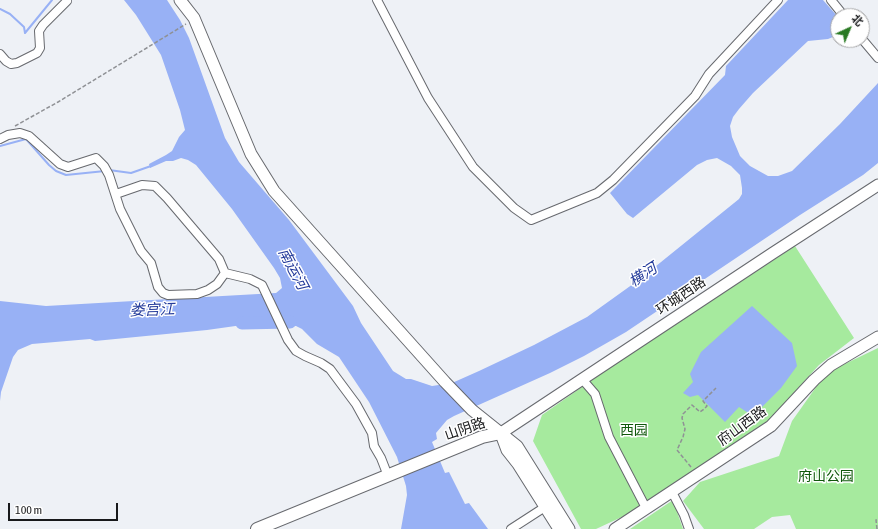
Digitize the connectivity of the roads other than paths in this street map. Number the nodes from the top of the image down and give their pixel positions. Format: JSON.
{"nodes":[{"id":1,"x":180,"y":0,"type":"edge"},
{"id":2,"x":377,"y":0,"type":"edge"},
{"id":3,"x":778,"y":0,"type":"edge"},
{"id":4,"x":831,"y":0,"type":"edge"},
{"id":5,"x":67,"y":1,"type":"edge"},
{"id":6,"x":838,"y":8,"type":"edge"},
{"id":7,"x":870,"y":48,"type":"edge"},
{"id":8,"x":0,"y":54,"type":"edge"},
{"id":9,"x":878,"y":58,"type":"edge"},
{"id":10,"x":0,"y":139,"type":"edge"},
{"id":11,"x":878,"y":185,"type":"edge"},
{"id":12,"x":116,"y":194,"type":"junction"},
{"id":13,"x":225,"y":272,"type":"junction"},
{"id":14,"x":878,"y":337,"type":"edge"},
{"id":15,"x":582,"y":379,"type":"junction"},
{"id":16,"x":501,"y":433,"type":"junction"},
{"id":17,"x":402,"y":474,"type":"junction"},
{"id":18,"x":388,"y":476,"type":"junction"},
{"id":19,"x":672,"y":492,"type":"junction"},
{"id":20,"x":545,"y":507,"type":"junction"},
{"id":21,"x":646,"y":508,"type":"junction"},
{"id":22,"x":257,"y":529,"type":"edge"},
{"id":23,"x":276,"y":529,"type":"edge"},
{"id":24,"x":511,"y":529,"type":"edge"},
{"id":25,"x":559,"y":529,"type":"edge"},
{"id":26,"x":569,"y":529,"type":"edge"},
{"id":27,"x":615,"y":529,"type":"edge"},
{"id":28,"x":689,"y":529,"type":"edge"}],
"edges":[{"from":1,"to":16,"type":"main road"},
{"from":2,"to":3,"type":"street"},
{"from":4,"to":6,"type":"street"},
{"from":5,"to":8,"type":"street"},
{"from":7,"to":9,"type":"street"},
{"from":10,"to":12,"type":"street"},
{"from":11,"to":15,"type":"main road","name":"环城西路"},
{"from":12,"to":13,"type":"street"},
{"from":12,"to":13,"type":"street"},
{"from":13,"to":18,"type":"street"},
{"from":14,"to":19,"type":"main road","name":"府山西路"},
{"from":15,"to":16,"type":"main road","name":"环城西路"},
{"from":15,"to":21,"type":"street"},
{"from":16,"to":17,"type":"main road","name":"山阴路"},
{"from":16,"to":20,"type":"main road"},
{"from":16,"to":26,"type":"main road"},
{"from":17,"to":18,"type":"main road","name":"山阴路"},
{"from":17,"to":23,"type":"main road","name":"山阴路"},
{"from":18,"to":22,"type":"main road","name":"山阴路"},
{"from":19,"to":21,"type":"main road","name":"府山西路"},
{"from":19,"to":28,"type":"street"},
{"from":20,"to":24,"type":"street"},
{"from":20,"to":25,"type":"main road"},
{"from":21,"to":27,"type":"main road","name":"府山西路"}]}
